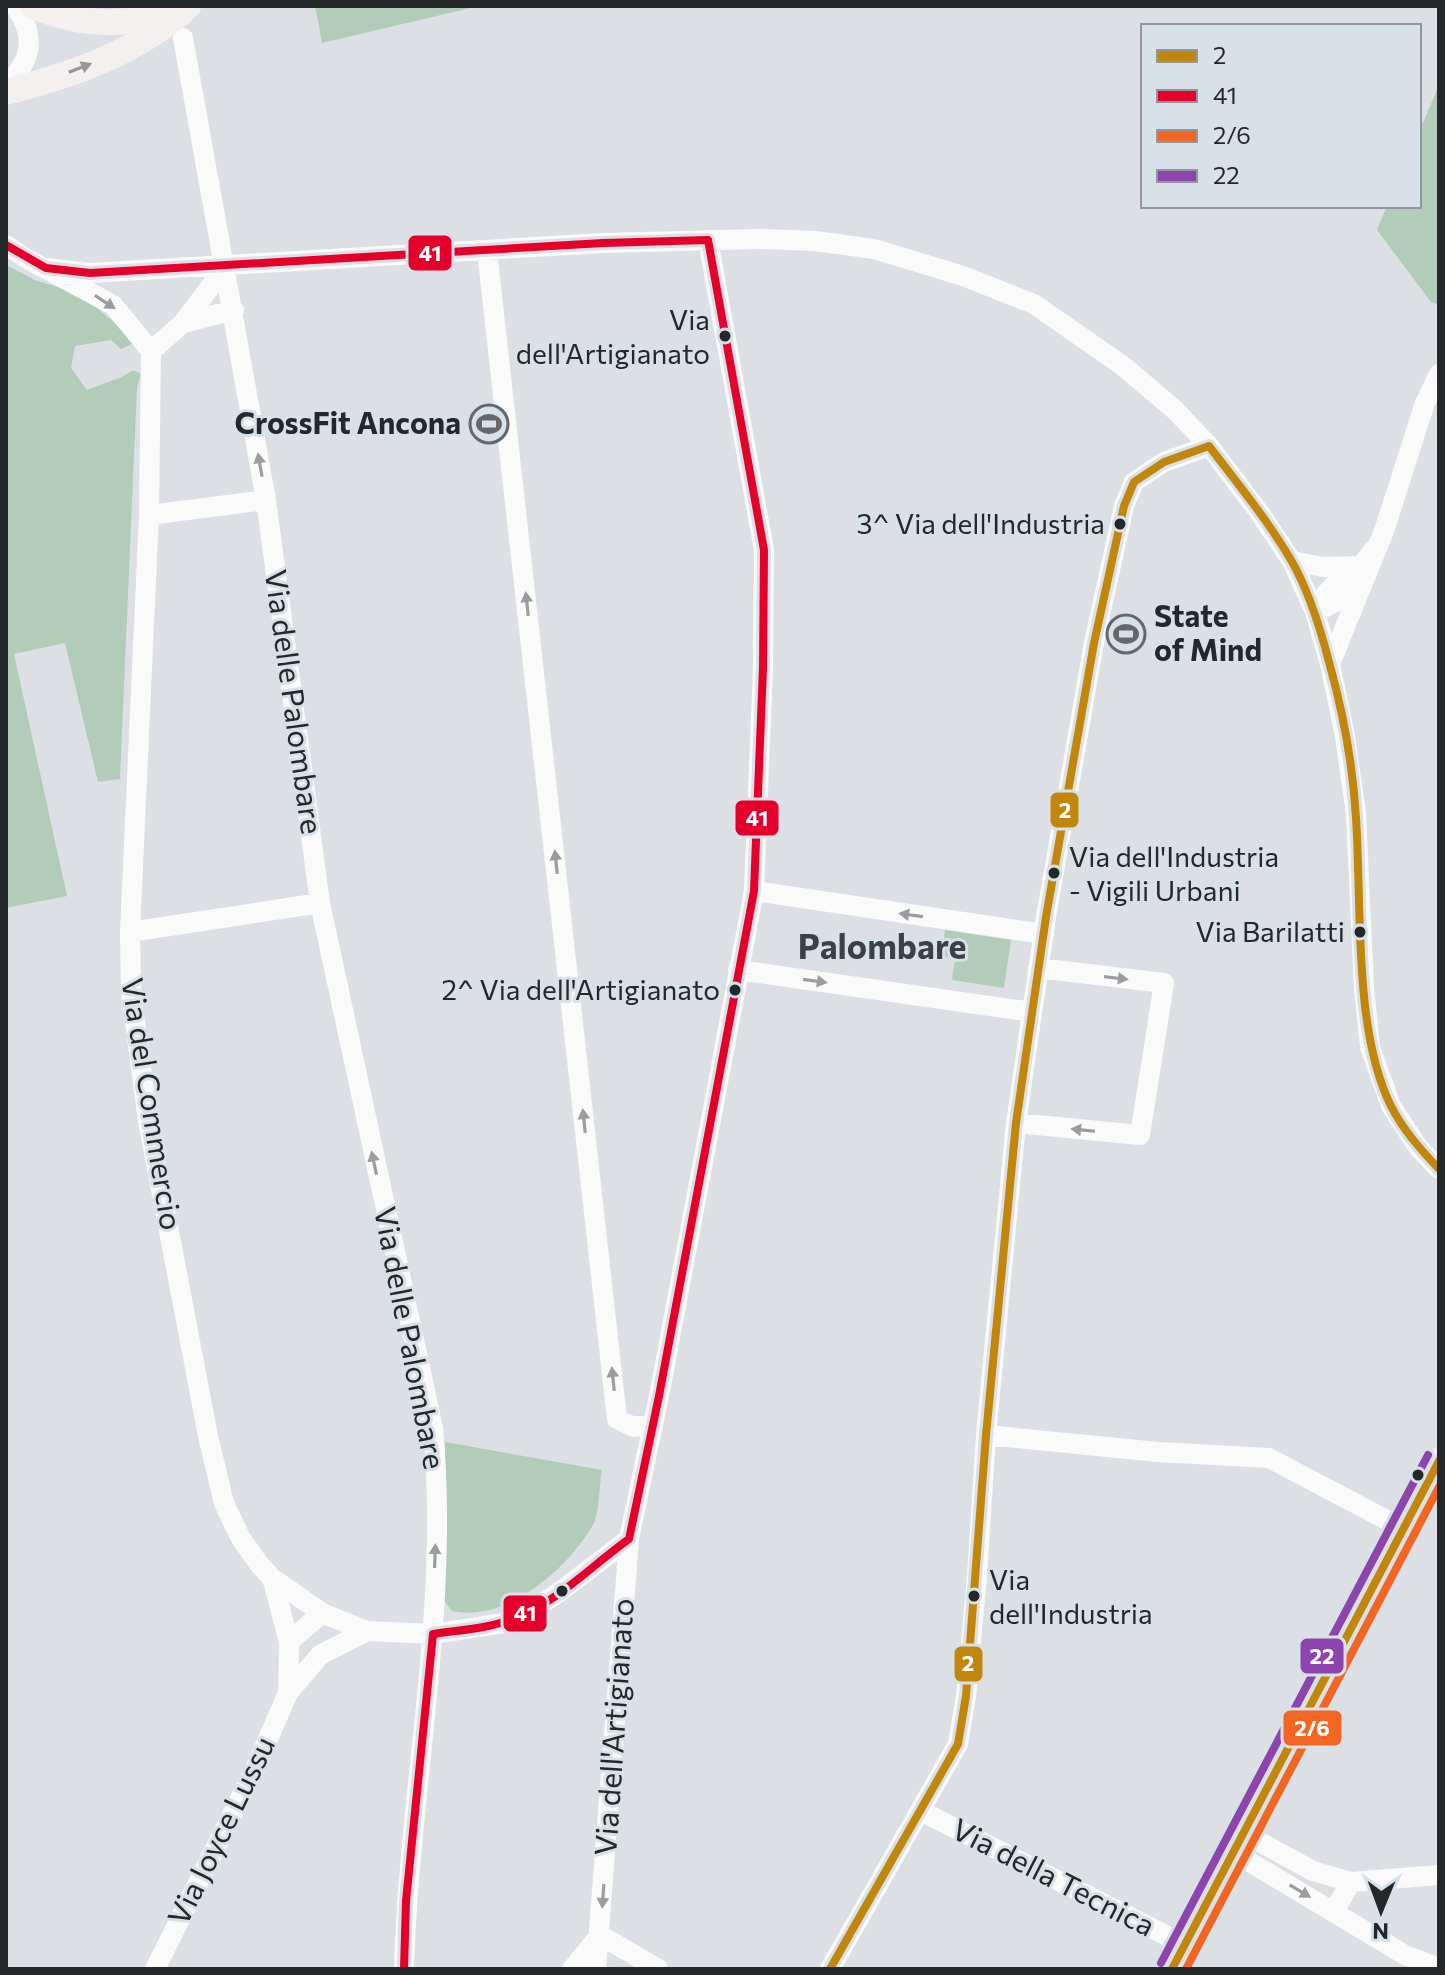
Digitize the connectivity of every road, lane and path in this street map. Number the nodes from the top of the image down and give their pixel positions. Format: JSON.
{"nodes":[{"id":1,"x":15,"y":6,"type":"edge"},
{"id":2,"x":33,"y":6,"type":"edge"},
{"id":3,"x":186,"y":8,"type":"edge"},
{"id":4,"x":183,"y":38,"type":"dead end"},
{"id":5,"x":6,"y":85,"type":"edge"},
{"id":6,"x":6,"y":92,"type":"edge"},
{"id":7,"x":708,"y":240,"type":"junction"},
{"id":8,"x":6,"y":245,"type":"edge"},
{"id":9,"x":487,"y":251,"type":"junction"},
{"id":10,"x":226,"y":266,"type":"junction"},
{"id":11,"x":46,"y":268,"type":"junction"},
{"id":12,"x":234,"y":310,"type":"junction"},
{"id":13,"x":183,"y":323,"type":"junction"},
{"id":14,"x":151,"y":351,"type":"junction"},
{"id":15,"x":1439,"y":374,"type":"edge"},
{"id":16,"x":1209,"y":446,"type":"junction"},
{"id":17,"x":266,"y":500,"type":"junction"},
{"id":18,"x":149,"y":515,"type":"junction"},
{"id":19,"x":1292,"y":561,"type":"junction"},
{"id":20,"x":1365,"y":568,"type":"junction"},
{"id":21,"x":1315,"y":612,"type":"junction"},
{"id":22,"x":1330,"y":664,"type":"junction"},
{"id":23,"x":754,"y":891,"type":"junction"},
{"id":24,"x":320,"y":903,"type":"junction"},
{"id":25,"x":130,"y":932,"type":"junction"},
{"id":26,"x":1044,"y":934,"type":"junction"},
{"id":27,"x":1038,"y":968,"type":"junction"},
{"id":28,"x":738,"y":970,"type":"junction"},
{"id":29,"x":1032,"y":1012,"type":"junction"},
{"id":30,"x":1016,"y":1123,"type":"junction"},
{"id":31,"x":1439,"y":1169,"type":"edge"},
{"id":32,"x":653,"y":1424,"type":"junction"},
{"id":33,"x":986,"y":1435,"type":"junction"},
{"id":34,"x":1439,"y":1461,"type":"edge"},
{"id":35,"x":1402,"y":1528,"type":"junction"},
{"id":36,"x":629,"y":1539,"type":"junction"},
{"id":37,"x":272,"y":1578,"type":"junction"},
{"id":38,"x":322,"y":1613,"type":"junction"},
{"id":39,"x":367,"y":1631,"type":"junction"},
{"id":40,"x":433,"y":1634,"type":"junction"},
{"id":41,"x":289,"y":1642,"type":"junction"},
{"id":42,"x":320,"y":1655,"type":"junction"},
{"id":43,"x":288,"y":1693,"type":"junction"},
{"id":44,"x":921,"y":1811,"type":"junction"},
{"id":45,"x":1238,"y":1843,"type":"junction"},
{"id":46,"x":1439,"y":1875,"type":"edge"},
{"id":47,"x":1351,"y":1882,"type":"junction"},
{"id":48,"x":1334,"y":1911,"type":"junction"},
{"id":49,"x":600,"y":1935,"type":"junction"},
{"id":50,"x":1185,"y":1945,"type":"junction"},
{"id":51,"x":1439,"y":1968,"type":"edge"},
{"id":52,"x":155,"y":1969,"type":"edge"},
{"id":53,"x":404,"y":1969,"type":"edge"},
{"id":54,"x":572,"y":1969,"type":"edge"},
{"id":55,"x":596,"y":1969,"type":"edge"},
{"id":56,"x":658,"y":1969,"type":"edge"},
{"id":57,"x":830,"y":1969,"type":"edge"},
{"id":58,"x":1172,"y":1969,"type":"edge"}],
"edges":[{"from":1,"to":5,"type":"street"},
{"from":2,"to":3,"type":"main road"},
{"from":6,"to":3,"type":"main road","one_way":true},
{"from":4,"to":10,"type":"street","name":"Via delle Palombare"},
{"from":7,"to":9,"type":"street"},
{"from":7,"to":16,"type":"street"},
{"from":7,"to":23,"type":"street","name":"Via dell'Artigianato"},
{"from":8,"to":11,"type":"street"},
{"from":9,"to":10,"type":"street"},
{"from":32,"to":9,"type":"street","one_way":true},
{"from":10,"to":11,"type":"street"},
{"from":10,"to":12,"type":"street","name":"Via delle Palombare"},
{"from":10,"to":13,"type":"street"},
{"from":11,"to":14,"type":"street","one_way":true},
{"from":12,"to":13,"type":"street"},
{"from":17,"to":12,"type":"street","name":"Via delle Palombare","one_way":true},
{"from":13,"to":14,"type":"street"},
{"from":14,"to":18,"type":"street","name":"Via del Commercio"},
{"from":15,"to":20,"type":"street"},
{"from":16,"to":19,"type":"street"},
{"from":16,"to":26,"type":"street"},
{"from":17,"to":18,"type":"street"},
{"from":17,"to":24,"type":"street","name":"Via delle Palombare"},
{"from":18,"to":25,"type":"street","name":"Via del Commercio"},
{"from":19,"to":20,"type":"street"},
{"from":19,"to":21,"type":"street"},
{"from":20,"to":21,"type":"street"},
{"from":20,"to":22,"type":"street"},
{"from":21,"to":22,"type":"street"},
{"from":22,"to":31,"type":"street"},
{"from":26,"to":23,"type":"street","one_way":true},
{"from":23,"to":28,"type":"street","name":"Via dell'Artigianato"},
{"from":24,"to":25,"type":"street"},
{"from":40,"to":24,"type":"street","name":"Via delle Palombare","one_way":true},
{"from":25,"to":37,"type":"street","name":"Via del Commercio"},
{"from":26,"to":27,"type":"street"},
{"from":27,"to":29,"type":"street"},
{"from":27,"to":30,"type":"street","one_way":true},
{"from":28,"to":29,"type":"street","one_way":true},
{"from":28,"to":32,"type":"street","name":"Via dell'Artigianato"},
{"from":29,"to":30,"type":"street"},
{"from":30,"to":33,"type":"street"},
{"from":32,"to":36,"type":"street","name":"Via dell'Artigianato"},
{"from":33,"to":35,"type":"street"},
{"from":33,"to":44,"type":"street"},
{"from":34,"to":35,"type":"main road"},
{"from":35,"to":45,"type":"main road"},
{"from":36,"to":40,"type":"street","name":"Via del Commercio"},
{"from":36,"to":49,"type":"street","name":"Via dell'Artigianato","one_way":true},
{"from":37,"to":38,"type":"street","name":"Via del Commercio"},
{"from":37,"to":41,"type":"street","name":"Via Joyce Lussu"},
{"from":38,"to":39,"type":"street","name":"Via del Commercio"},
{"from":38,"to":41,"type":"street"},
{"from":38,"to":42,"type":"street"},
{"from":39,"to":40,"type":"street","name":"Via del Commercio"},
{"from":39,"to":42,"type":"street","name":"Via Joyce Lussu"},
{"from":40,"to":53,"type":"street","name":"Via delle Palombare"},
{"from":41,"to":43,"type":"street","name":"Via Joyce Lussu"},
{"from":42,"to":43,"type":"street","name":"Via Joyce Lussu"},
{"from":43,"to":52,"type":"street","name":"Via Joyce Lussu"},
{"from":44,"to":50,"type":"street","name":"Via della Tecnica"},
{"from":44,"to":57,"type":"street"},
{"from":45,"to":47,"type":"street"},
{"from":45,"to":48,"type":"street","one_way":true},
{"from":45,"to":50,"type":"main road"},
{"from":46,"to":47,"type":"street"},
{"from":47,"to":48,"type":"street"},
{"from":48,"to":51,"type":"street"},
{"from":49,"to":54,"type":"street"},
{"from":49,"to":55,"type":"street","name":"Via dell'Artigianato"},
{"from":49,"to":56,"type":"street"},
{"from":50,"to":58,"type":"main road"}]}
